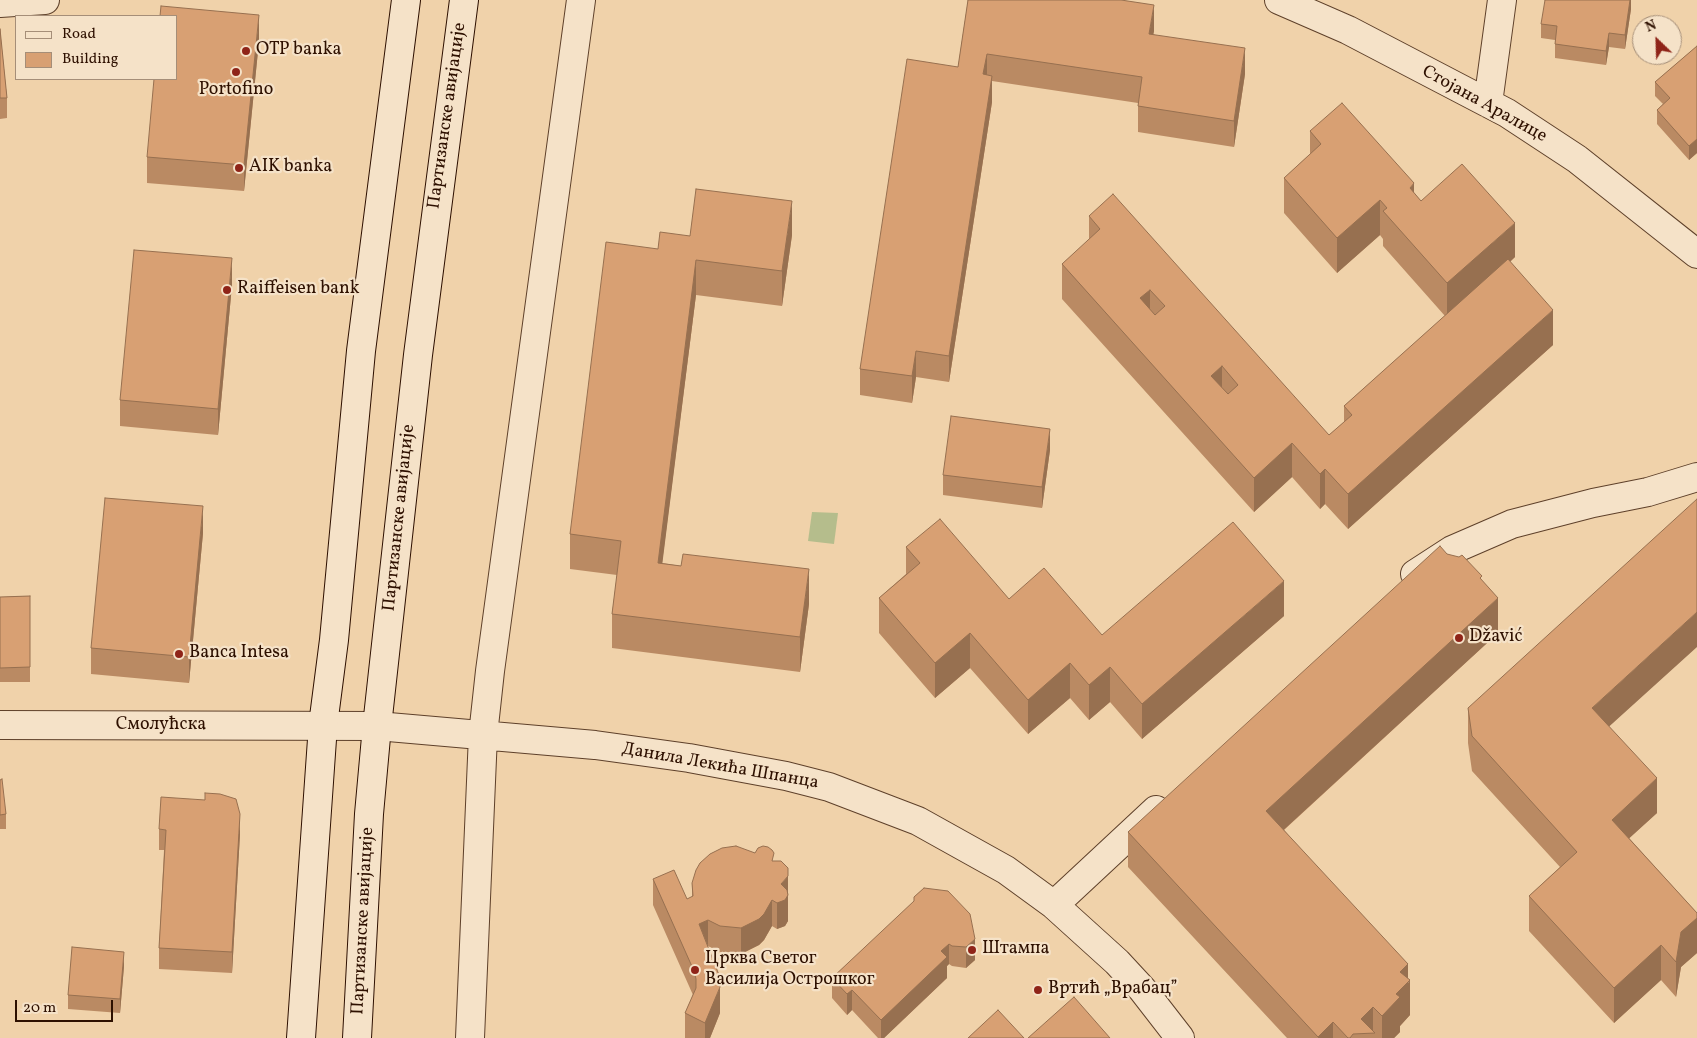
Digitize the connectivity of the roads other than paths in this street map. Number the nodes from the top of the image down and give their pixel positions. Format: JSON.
{"nodes":[{"id":1,"x":44,"y":0,"type":"edge"},
{"id":2,"x":406,"y":0,"type":"edge"},
{"id":3,"x":464,"y":0,"type":"edge"},
{"id":4,"x":581,"y":0,"type":"edge"},
{"id":5,"x":1278,"y":0,"type":"edge"},
{"id":6,"x":1502,"y":0,"type":"edge"},
{"id":7,"x":0,"y":3,"type":"edge"},
{"id":8,"x":1488,"y":103,"type":"junction"},
{"id":9,"x":1697,"y":254,"type":"edge"},
{"id":10,"x":1697,"y":477,"type":"edge"},
{"id":11,"x":1394,"y":591,"type":"edge"},
{"id":12,"x":0,"y":726,"type":"edge"},
{"id":13,"x":323,"y":726,"type":"junction"},
{"id":14,"x":377,"y":726,"type":"junction"},
{"id":15,"x":483,"y":735,"type":"junction"},
{"id":16,"x":1175,"y":793,"type":"edge"},
{"id":17,"x":1054,"y":905,"type":"junction"},
{"id":18,"x":301,"y":1038,"type":"edge"},
{"id":19,"x":357,"y":1038,"type":"edge"},
{"id":20,"x":470,"y":1038,"type":"edge"},
{"id":21,"x":1180,"y":1038,"type":"edge"}],
"edges":[{"from":1,"to":7,"type":"street"},
{"from":2,"to":13,"type":"street"},
{"from":3,"to":14,"type":"street","name":"Партизанске авијације"},
{"from":4,"to":15,"type":"street"},
{"from":5,"to":8,"type":"street","name":"Стојана Аралице"},
{"from":6,"to":8,"type":"street"},
{"from":8,"to":9,"type":"street","name":"Стојана Аралице"},
{"from":10,"to":11,"type":"street"},
{"from":12,"to":13,"type":"street","name":"Смолућска"},
{"from":13,"to":14,"type":"street","name":"Данила Лекића Шпанца"},
{"from":13,"to":18,"type":"street"},
{"from":14,"to":15,"type":"street","name":"Данила Лекића Шпанца"},
{"from":14,"to":19,"type":"street","name":"Партизанске авијације"},
{"from":15,"to":17,"type":"street","name":"Данила Лекића Шпанца"},
{"from":15,"to":20,"type":"street"},
{"from":16,"to":17,"type":"street"},
{"from":17,"to":21,"type":"street","name":"Данила Лекића Шпанца"}]}
